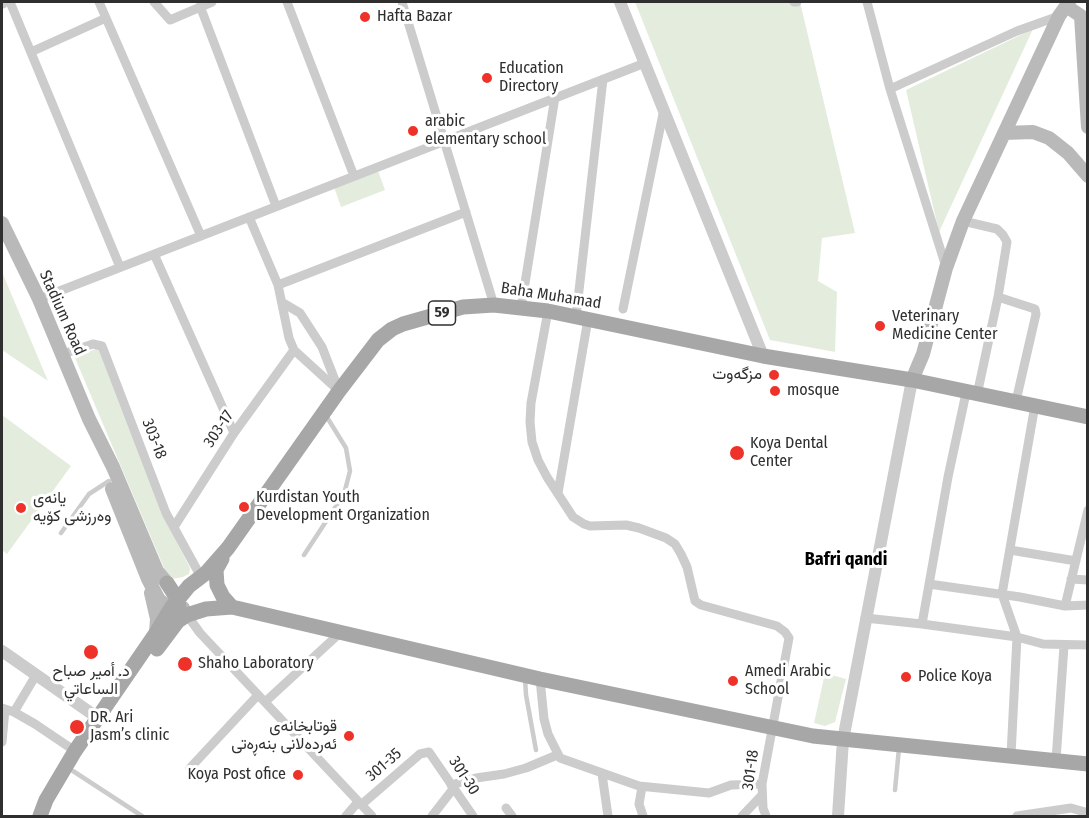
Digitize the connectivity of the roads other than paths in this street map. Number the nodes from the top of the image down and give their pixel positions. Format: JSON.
{"nodes":[{"id":1,"x":99,"y":2,"type":"edge"},
{"id":2,"x":154,"y":2,"type":"edge"},
{"id":3,"x":212,"y":2,"type":"edge"},
{"id":4,"x":287,"y":2,"type":"edge"},
{"id":5,"x":402,"y":2,"type":"edge"},
{"id":6,"x":620,"y":2,"type":"edge"},
{"id":7,"x":867,"y":2,"type":"edge"},
{"id":8,"x":5,"y":3,"type":"edge"},
{"id":9,"x":200,"y":6,"type":"junction"},
{"id":10,"x":1065,"y":8,"type":"edge"},
{"id":11,"x":106,"y":18,"type":"junction"},
{"id":12,"x":1084,"y":18,"type":"edge"},
{"id":13,"x":31,"y":52,"type":"junction"},
{"id":14,"x":645,"y":63,"type":"junction"},
{"id":15,"x":603,"y":79,"type":"junction"},
{"id":16,"x":890,"y":89,"type":"junction"},
{"id":17,"x":555,"y":98,"type":"junction"},
{"id":18,"x":1087,"y":106,"type":"edge"},
{"id":19,"x":664,"y":109,"type":"junction"},
{"id":20,"x":1088,"y":127,"type":"edge"},
{"id":21,"x":1004,"y":133,"type":"junction"},
{"id":22,"x":445,"y":141,"type":"junction"},
{"id":23,"x":354,"y":176,"type":"junction"},
{"id":24,"x":1088,"y":176,"type":"edge"},
{"id":25,"x":276,"y":206,"type":"junction"},
{"id":26,"x":466,"y":212,"type":"junction"},
{"id":27,"x":249,"y":217,"type":"junction"},
{"id":28,"x":963,"y":221,"type":"junction"},
{"id":29,"x":2,"y":222,"type":"edge"},
{"id":30,"x":201,"y":236,"type":"junction"},
{"id":31,"x":154,"y":254,"type":"junction"},
{"id":32,"x":120,"y":267,"type":"junction"},
{"id":33,"x":946,"y":268,"type":"junction"},
{"id":34,"x":278,"y":285,"type":"junction"},
{"id":35,"x":999,"y":297,"type":"junction"},
{"id":36,"x":39,"y":299,"type":"junction"},
{"id":37,"x":283,"y":303,"type":"junction"},
{"id":38,"x":494,"y":305,"type":"junction"},
{"id":39,"x":521,"y":308,"type":"junction"},
{"id":40,"x":623,"y":309,"type":"dead end"},
{"id":41,"x":548,"y":311,"type":"junction"},
{"id":42,"x":582,"y":318,"type":"junction"},
{"id":43,"x":294,"y":350,"type":"junction"},
{"id":44,"x":63,"y":354,"type":"junction"},
{"id":45,"x":763,"y":356,"type":"junction"},
{"id":46,"x":912,"y":380,"type":"junction"},
{"id":47,"x":339,"y":391,"type":"junction"},
{"id":48,"x":972,"y":394,"type":"junction"},
{"id":49,"x":1016,"y":401,"type":"junction"},
{"id":50,"x":1035,"y":405,"type":"junction"},
{"id":51,"x":324,"y":412,"type":"junction"},
{"id":52,"x":1088,"y":417,"type":"edge"},
{"id":53,"x":89,"y":419,"type":"junction"},
{"id":54,"x":234,"y":433,"type":"junction"},
{"id":55,"x":109,"y":481,"type":"junction"},
{"id":56,"x":558,"y":493,"type":"junction"},
{"id":57,"x":1088,"y":510,"type":"edge"},
{"id":58,"x":174,"y":527,"type":"junction"},
{"id":59,"x":61,"y":533,"type":"dead end"},
{"id":60,"x":228,"y":548,"type":"junction"},
{"id":61,"x":1010,"y":550,"type":"junction"},
{"id":62,"x":304,"y":555,"type":"dead end"},
{"id":63,"x":1076,"y":561,"type":"junction"},
{"id":64,"x":148,"y":579,"type":"junction"},
{"id":65,"x":1071,"y":579,"type":"junction"},
{"id":66,"x":1088,"y":580,"type":"edge"},
{"id":67,"x":195,"y":582,"type":"junction"},
{"id":68,"x":167,"y":583,"type":"junction"},
{"id":69,"x":929,"y":585,"type":"junction"},
{"id":70,"x":1002,"y":594,"type":"junction"},
{"id":71,"x":1088,"y":605,"type":"edge"},
{"id":72,"x":1065,"y":606,"type":"junction"},
{"id":73,"x":232,"y":607,"type":"junction"},
{"id":74,"x":173,"y":616,"type":"junction"},
{"id":75,"x":866,"y":618,"type":"junction"},
{"id":76,"x":922,"y":624,"type":"junction"},
{"id":77,"x":341,"y":632,"type":"junction"},
{"id":78,"x":1017,"y":637,"type":"junction"},
{"id":79,"x":1088,"y":645,"type":"edge"},
{"id":80,"x":1064,"y":646,"type":"junction"},
{"id":81,"x":2,"y":651,"type":"edge"},
{"id":82,"x":36,"y":675,"type":"junction"},
{"id":83,"x":525,"y":675,"type":"junction"},
{"id":84,"x":540,"y":679,"type":"junction"},
{"id":85,"x":262,"y":698,"type":"junction"},
{"id":86,"x":7,"y":710,"type":"edge"},
{"id":87,"x":98,"y":718,"type":"junction"},
{"id":88,"x":774,"y":728,"type":"junction"},
{"id":89,"x":843,"y":740,"type":"junction"},
{"id":90,"x":2,"y":742,"type":"edge"},
{"id":91,"x":899,"y":745,"type":"junction"},
{"id":92,"x":536,"y":750,"type":"dead end"},
{"id":93,"x":75,"y":751,"type":"junction"},
{"id":94,"x":429,"y":752,"type":"joint"},
{"id":95,"x":1011,"y":754,"type":"junction"},
{"id":96,"x":557,"y":755,"type":"junction"},
{"id":97,"x":1056,"y":760,"type":"junction"},
{"id":98,"x":1088,"y":764,"type":"edge"},
{"id":99,"x":190,"y":768,"type":"dead end"},
{"id":100,"x":73,"y":771,"type":"junction"},
{"id":101,"x":602,"y":774,"type":"junction"},
{"id":102,"x":762,"y":784,"type":"junction"},
{"id":103,"x":642,"y":786,"type":"junction"},
{"id":104,"x":452,"y":787,"type":"junction"},
{"id":105,"x":895,"y":790,"type":"dead end"},
{"id":106,"x":762,"y":795,"type":"junction"},
{"id":107,"x":360,"y":803,"type":"junction"},
{"id":108,"x":1088,"y":813,"type":"edge"},
{"id":109,"x":39,"y":816,"type":"edge"},
{"id":110,"x":48,"y":816,"type":"edge"},
{"id":111,"x":142,"y":816,"type":"edge"},
{"id":112,"x":346,"y":816,"type":"edge"},
{"id":113,"x":372,"y":816,"type":"edge"},
{"id":114,"x":432,"y":816,"type":"edge"},
{"id":115,"x":473,"y":816,"type":"edge"},
{"id":116,"x":608,"y":816,"type":"edge"},
{"id":117,"x":643,"y":816,"type":"edge"},
{"id":118,"x":742,"y":816,"type":"edge"},
{"id":119,"x":766,"y":816,"type":"edge"},
{"id":120,"x":837,"y":816,"type":"edge"},
{"id":121,"x":1017,"y":816,"type":"edge"}],
"edges":[{"from":1,"to":11,"type":"street"},
{"from":2,"to":9,"type":"street"},
{"from":3,"to":9,"type":"street"},
{"from":4,"to":23,"type":"street"},
{"from":5,"to":22,"type":"street"},
{"from":6,"to":14,"type":"street"},
{"from":7,"to":16,"type":"street"},
{"from":8,"to":13,"type":"street"},
{"from":9,"to":25,"type":"street"},
{"from":10,"to":12,"type":"main road"},
{"from":10,"to":16,"type":"street"},
{"from":10,"to":21,"type":"main road"},
{"from":11,"to":13,"type":"street"},
{"from":11,"to":30,"type":"street"},
{"from":12,"to":18,"type":"main road"},
{"from":13,"to":32,"type":"street"},
{"from":14,"to":15,"type":"street"},
{"from":14,"to":19,"type":"street"},
{"from":15,"to":17,"type":"street"},
{"from":15,"to":42,"type":"street"},
{"from":16,"to":33,"type":"street"},
{"from":17,"to":22,"type":"street"},
{"from":17,"to":39,"type":"street"},
{"from":18,"to":20,"type":"main road"},
{"from":19,"to":40,"type":"street"},
{"from":19,"to":45,"type":"street"},
{"from":21,"to":24,"type":"main road"},
{"from":21,"to":28,"type":"main road"},
{"from":22,"to":23,"type":"street"},
{"from":22,"to":26,"type":"street"},
{"from":23,"to":25,"type":"street"},
{"from":25,"to":27,"type":"street"},
{"from":26,"to":34,"type":"street"},
{"from":26,"to":38,"type":"street"},
{"from":27,"to":30,"type":"street"},
{"from":27,"to":34,"type":"street"},
{"from":28,"to":33,"type":"main road"},
{"from":28,"to":35,"type":"street"},
{"from":29,"to":36,"type":"main road","name":"Stadium Road"},
{"from":30,"to":31,"type":"street"},
{"from":31,"to":32,"type":"street"},
{"from":31,"to":54,"type":"street"},
{"from":32,"to":36,"type":"street"},
{"from":33,"to":46,"type":"main road"},
{"from":34,"to":37,"type":"street"},
{"from":35,"to":48,"type":"street"},
{"from":35,"to":49,"type":"street"},
{"from":36,"to":44,"type":"main road","name":"Stadium Road"},
{"from":37,"to":43,"type":"street"},
{"from":37,"to":47,"type":"street"},
{"from":38,"to":39,"type":"main road","name":"Baha Muhamad","number":"59"},
{"from":38,"to":47,"type":"main road","name":"Baha Muhamad","number":"59"},
{"from":39,"to":41,"type":"main road","name":"Baha Muhamad","number":"59"},
{"from":41,"to":42,"type":"main road","name":"Baha Muhamad","number":"59"},
{"from":41,"to":56,"type":"street"},
{"from":42,"to":45,"type":"main road","name":"Baha Muhamad","number":"59"},
{"from":42,"to":56,"type":"street"},
{"from":43,"to":47,"type":"street"},
{"from":43,"to":54,"type":"street","name":"303-17"},
{"from":44,"to":53,"type":"main road","name":"Stadium Road"},
{"from":44,"to":58,"type":"street","name":"303-18"},
{"from":45,"to":46,"type":"main road","name":"Baha Muhamad","number":"59"},
{"from":46,"to":48,"type":"main road","name":"Baha Muhamad","number":"59"},
{"from":46,"to":75,"type":"street"},
{"from":47,"to":51,"type":"main road","name":"Baha Muhamad","number":"59"},
{"from":48,"to":49,"type":"main road","name":"Baha Muhamad","number":"59"},
{"from":48,"to":69,"type":"street"},
{"from":49,"to":50,"type":"main road","name":"Baha Muhamad","number":"59"},
{"from":50,"to":52,"type":"main road","name":"Baha Muhamad","number":"59"},
{"from":50,"to":61,"type":"street"},
{"from":51,"to":60,"type":"main road","name":"Baha Muhamad","number":"59"},
{"from":51,"to":62,"type":"lane"},
{"from":53,"to":55,"type":"main road"},
{"from":53,"to":68,"type":"main road"},
{"from":54,"to":58,"type":"street","name":"303-17"},
{"from":55,"to":59,"type":"lane"},
{"from":55,"to":64,"type":"main road"},
{"from":56,"to":88,"type":"street","name":"301-18"},
{"from":57,"to":63,"type":"street"},
{"from":58,"to":67,"type":"street","name":"303-18"},
{"from":60,"to":67,"type":"main road","name":"Baha Muhamad","number":"59"},
{"from":60,"to":73,"type":"main road"},
{"from":61,"to":63,"type":"street"},
{"from":61,"to":70,"type":"street"},
{"from":63,"to":65,"type":"street"},
{"from":64,"to":74,"type":"main road"},
{"from":64,"to":74,"type":"main road"},
{"from":65,"to":66,"type":"street"},
{"from":65,"to":72,"type":"street"},
{"from":67,"to":68,"type":"main road"},
{"from":67,"to":74,"type":"main road","name":"Baha Muhamad","number":"59"},
{"from":68,"to":74,"type":"main road"},
{"from":69,"to":70,"type":"street"},
{"from":69,"to":76,"type":"street"},
{"from":70,"to":72,"type":"street"},
{"from":70,"to":78,"type":"street"},
{"from":71,"to":72,"type":"street"},
{"from":73,"to":74,"type":"main road"},
{"from":73,"to":77,"type":"main road"},
{"from":74,"to":85,"type":"street"},
{"from":74,"to":87,"type":"main road","name":"Baha Muhamad","number":"59"},
{"from":74,"to":100,"type":"main road","number":"59"},
{"from":75,"to":76,"type":"street"},
{"from":75,"to":89,"type":"street"},
{"from":76,"to":78,"type":"street"},
{"from":77,"to":83,"type":"main road"},
{"from":77,"to":85,"type":"street"},
{"from":78,"to":80,"type":"street"},
{"from":78,"to":95,"type":"street"},
{"from":79,"to":80,"type":"street"},
{"from":80,"to":97,"type":"street"},
{"from":81,"to":82,"type":"street"},
{"from":82,"to":86,"type":"street"},
{"from":82,"to":87,"type":"street"},
{"from":83,"to":84,"type":"main road"},
{"from":83,"to":92,"type":"lane"},
{"from":84,"to":88,"type":"main road"},
{"from":84,"to":96,"type":"street"},
{"from":85,"to":99,"type":"street"},
{"from":85,"to":107,"type":"street"},
{"from":86,"to":90,"type":"street"},
{"from":86,"to":93,"type":"street"},
{"from":87,"to":93,"type":"main road","name":"Baha Muhamad","number":"59"},
{"from":88,"to":89,"type":"main road"},
{"from":88,"to":102,"type":"street","name":"301-18"},
{"from":89,"to":91,"type":"main road"},
{"from":89,"to":120,"type":"street"},
{"from":91,"to":95,"type":"main road"},
{"from":91,"to":105,"type":"lane"},
{"from":93,"to":109,"type":"main road","name":"Baha Muhamad","number":"59"},
{"from":94,"to":104,"type":"street","name":"301-30"},
{"from":94,"to":107,"type":"street","name":"301-35"},
{"from":95,"to":97,"type":"main road"},
{"from":96,"to":101,"type":"street"},
{"from":96,"to":104,"type":"street"},
{"from":97,"to":98,"type":"main road"},
{"from":100,"to":110,"type":"main road","number":"59"},
{"from":100,"to":111,"type":"lane"},
{"from":101,"to":103,"type":"street"},
{"from":101,"to":116,"type":"street"},
{"from":102,"to":103,"type":"street"},
{"from":102,"to":106,"type":"street","name":"301-18"},
{"from":103,"to":117,"type":"street"},
{"from":104,"to":114,"type":"street"},
{"from":104,"to":115,"type":"street","name":"301-30"},
{"from":106,"to":118,"type":"street"},
{"from":106,"to":119,"type":"street","name":"301-18"},
{"from":107,"to":112,"type":"street","name":"301-35"},
{"from":107,"to":113,"type":"street"},
{"from":108,"to":121,"type":"street"}]}
